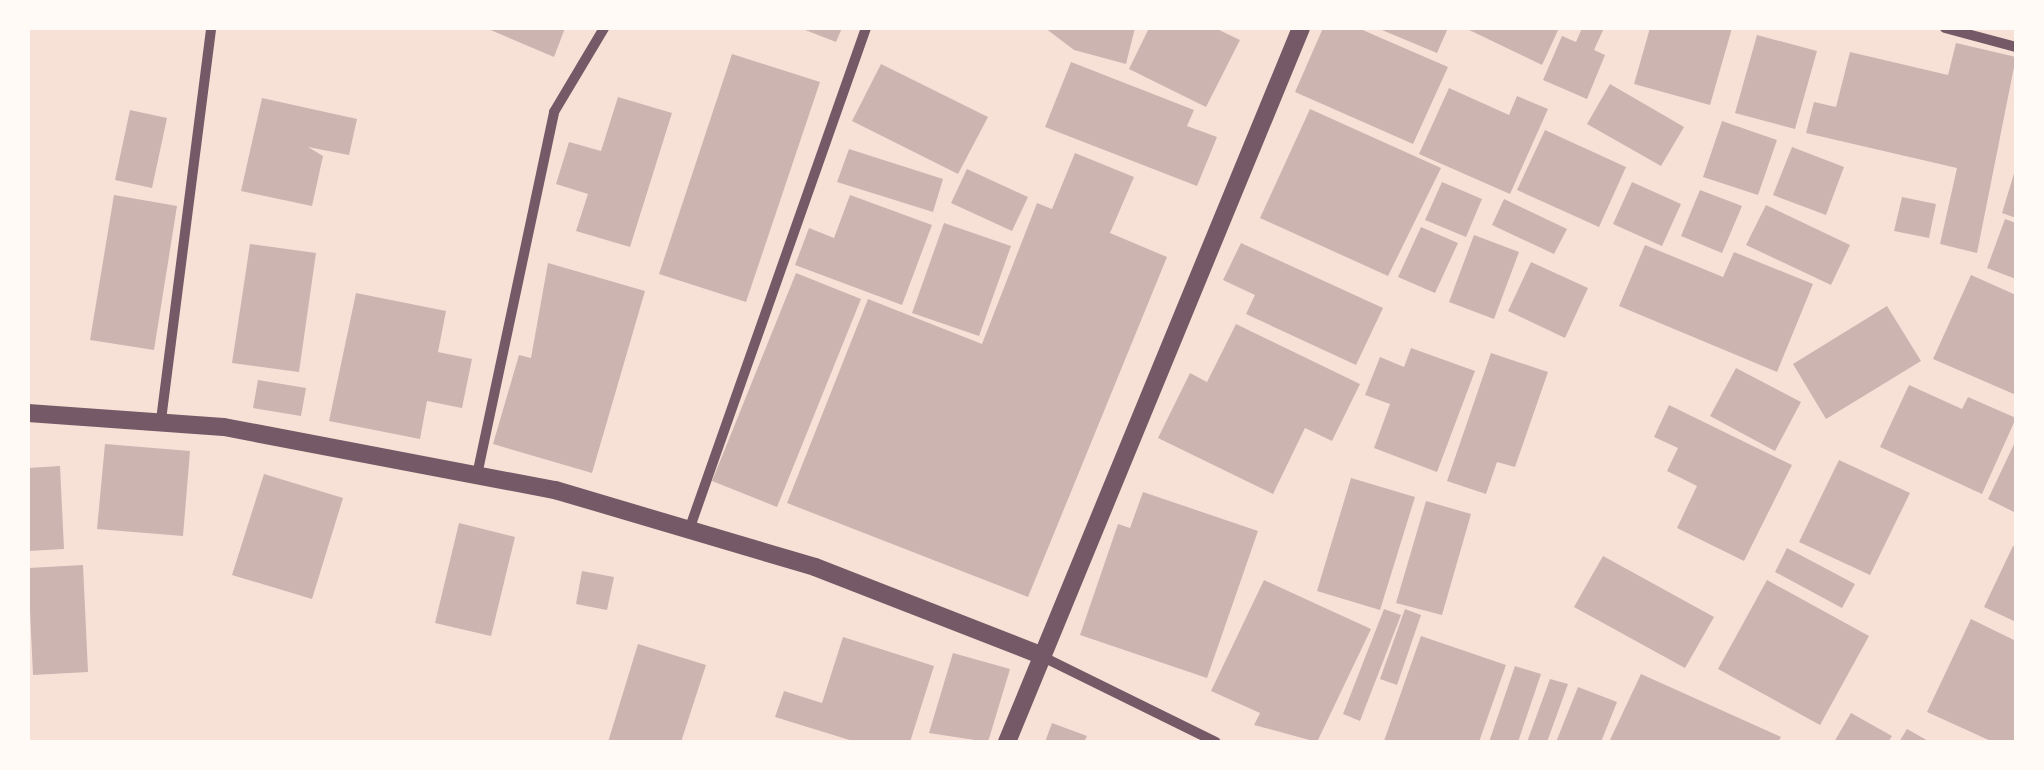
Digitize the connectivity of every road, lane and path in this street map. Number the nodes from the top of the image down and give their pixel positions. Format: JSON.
{"nodes":[{"id":1,"x":604,"y":28,"type":"edge"},
{"id":2,"x":866,"y":28,"type":"edge"},
{"id":3,"x":1301,"y":28,"type":"edge"},
{"id":4,"x":1944,"y":28,"type":"edge"},
{"id":5,"x":211,"y":29,"type":"edge"},
{"id":6,"x":2016,"y":47,"type":"edge"},
{"id":7,"x":28,"y":413,"type":"edge"},
{"id":8,"x":162,"y":420,"type":"junction"},
{"id":9,"x":476,"y":474,"type":"junction"},
{"id":10,"x":688,"y":530,"type":"junction"},
{"id":11,"x":1038,"y":654,"type":"junction"},
{"id":12,"x":1007,"y":742,"type":"edge"},
{"id":13,"x":1216,"y":742,"type":"edge"}],
"edges":[{"from":1,"to":9,"type":"street"},
{"from":2,"to":10,"type":"street"},
{"from":3,"to":11,"type":"street"},
{"from":4,"to":6,"type":"street"},
{"from":5,"to":8,"type":"street"},
{"from":7,"to":8,"type":"street"},
{"from":8,"to":9,"type":"street"},
{"from":9,"to":10,"type":"street"},
{"from":10,"to":11,"type":"street"},
{"from":11,"to":12,"type":"street"},
{"from":11,"to":13,"type":"street"}]}
